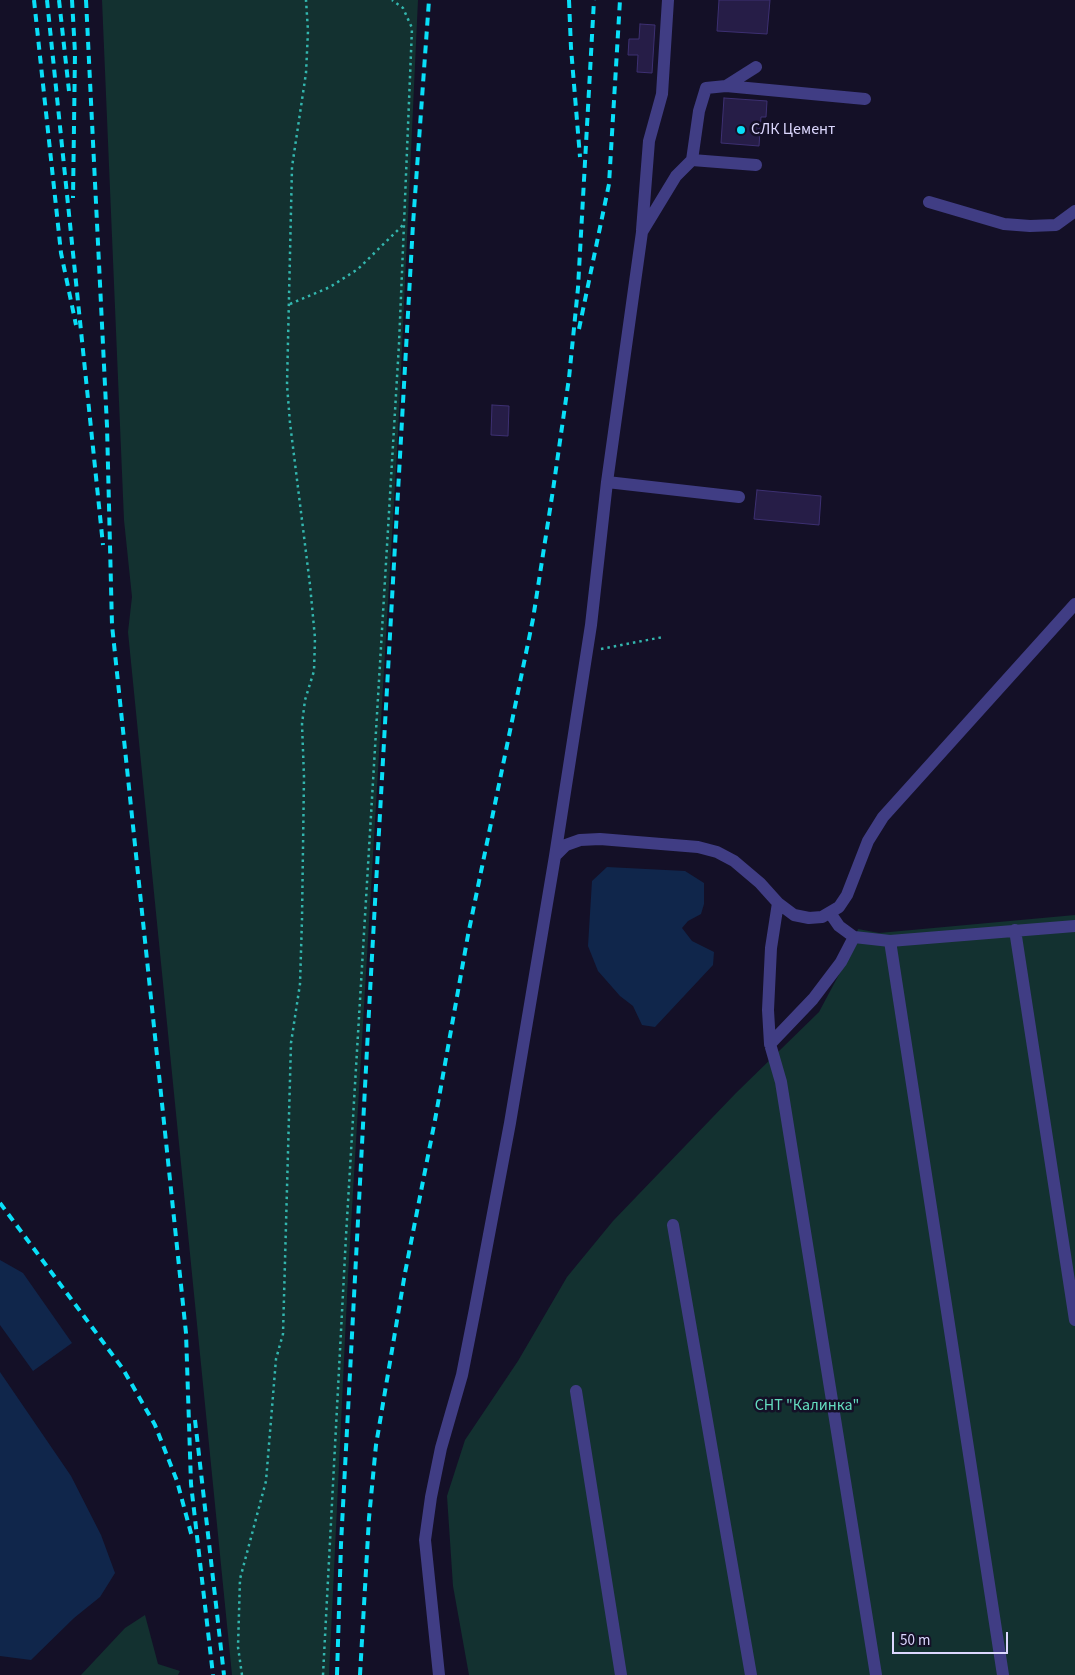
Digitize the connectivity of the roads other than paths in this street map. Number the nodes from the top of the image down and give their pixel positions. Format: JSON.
{"nodes":[{"id":1,"x":668,"y":0,"type":"edge"},
{"id":2,"x":756,"y":67,"type":"dead end"},
{"id":3,"x":726,"y":86,"type":"junction"},
{"id":4,"x":865,"y":99,"type":"dead end"},
{"id":5,"x":692,"y":160,"type":"junction"},
{"id":6,"x":756,"y":165,"type":"dead end"},
{"id":7,"x":929,"y":202,"type":"dead end"},
{"id":8,"x":1075,"y":211,"type":"edge"},
{"id":9,"x":642,"y":232,"type":"junction"},
{"id":10,"x":607,"y":482,"type":"junction"},
{"id":11,"x":740,"y":497,"type":"dead end"},
{"id":12,"x":1075,"y":604,"type":"edge"},
{"id":13,"x":555,"y":856,"type":"junction"},
{"id":14,"x":778,"y":903,"type":"junction"},
{"id":15,"x":830,"y":913,"type":"junction"},
{"id":16,"x":1075,"y":926,"type":"edge"},
{"id":17,"x":1015,"y":930,"type":"junction"},
{"id":18,"x":854,"y":936,"type":"junction"},
{"id":19,"x":890,"y":942,"type":"junction"},
{"id":20,"x":770,"y":1044,"type":"junction"},
{"id":21,"x":673,"y":1225,"type":"dead end"},
{"id":22,"x":1075,"y":1320,"type":"edge"},
{"id":23,"x":576,"y":1391,"type":"dead end"},
{"id":24,"x":439,"y":1675,"type":"edge"},
{"id":25,"x":621,"y":1675,"type":"edge"},
{"id":26,"x":750,"y":1675,"type":"edge"},
{"id":27,"x":876,"y":1675,"type":"edge"},
{"id":28,"x":1003,"y":1675,"type":"edge"}],
"edges":[{"from":1,"to":9,"type":"street"},
{"from":2,"to":3,"type":"street"},
{"from":3,"to":4,"type":"street"},
{"from":3,"to":5,"type":"street"},
{"from":5,"to":6,"type":"street"},
{"from":5,"to":9,"type":"street"},
{"from":7,"to":8,"type":"street"},
{"from":9,"to":10,"type":"street"},
{"from":10,"to":11,"type":"street"},
{"from":10,"to":13,"type":"street"},
{"from":12,"to":15,"type":"street"},
{"from":13,"to":14,"type":"street"},
{"from":13,"to":24,"type":"street"},
{"from":14,"to":15,"type":"street"},
{"from":14,"to":20,"type":"street"},
{"from":15,"to":18,"type":"street"},
{"from":16,"to":17,"type":"street"},
{"from":17,"to":19,"type":"street"},
{"from":17,"to":22,"type":"street"},
{"from":18,"to":19,"type":"street"},
{"from":18,"to":20,"type":"street"},
{"from":19,"to":28,"type":"street"},
{"from":20,"to":27,"type":"street"},
{"from":21,"to":26,"type":"street"},
{"from":23,"to":25,"type":"street"}]}
